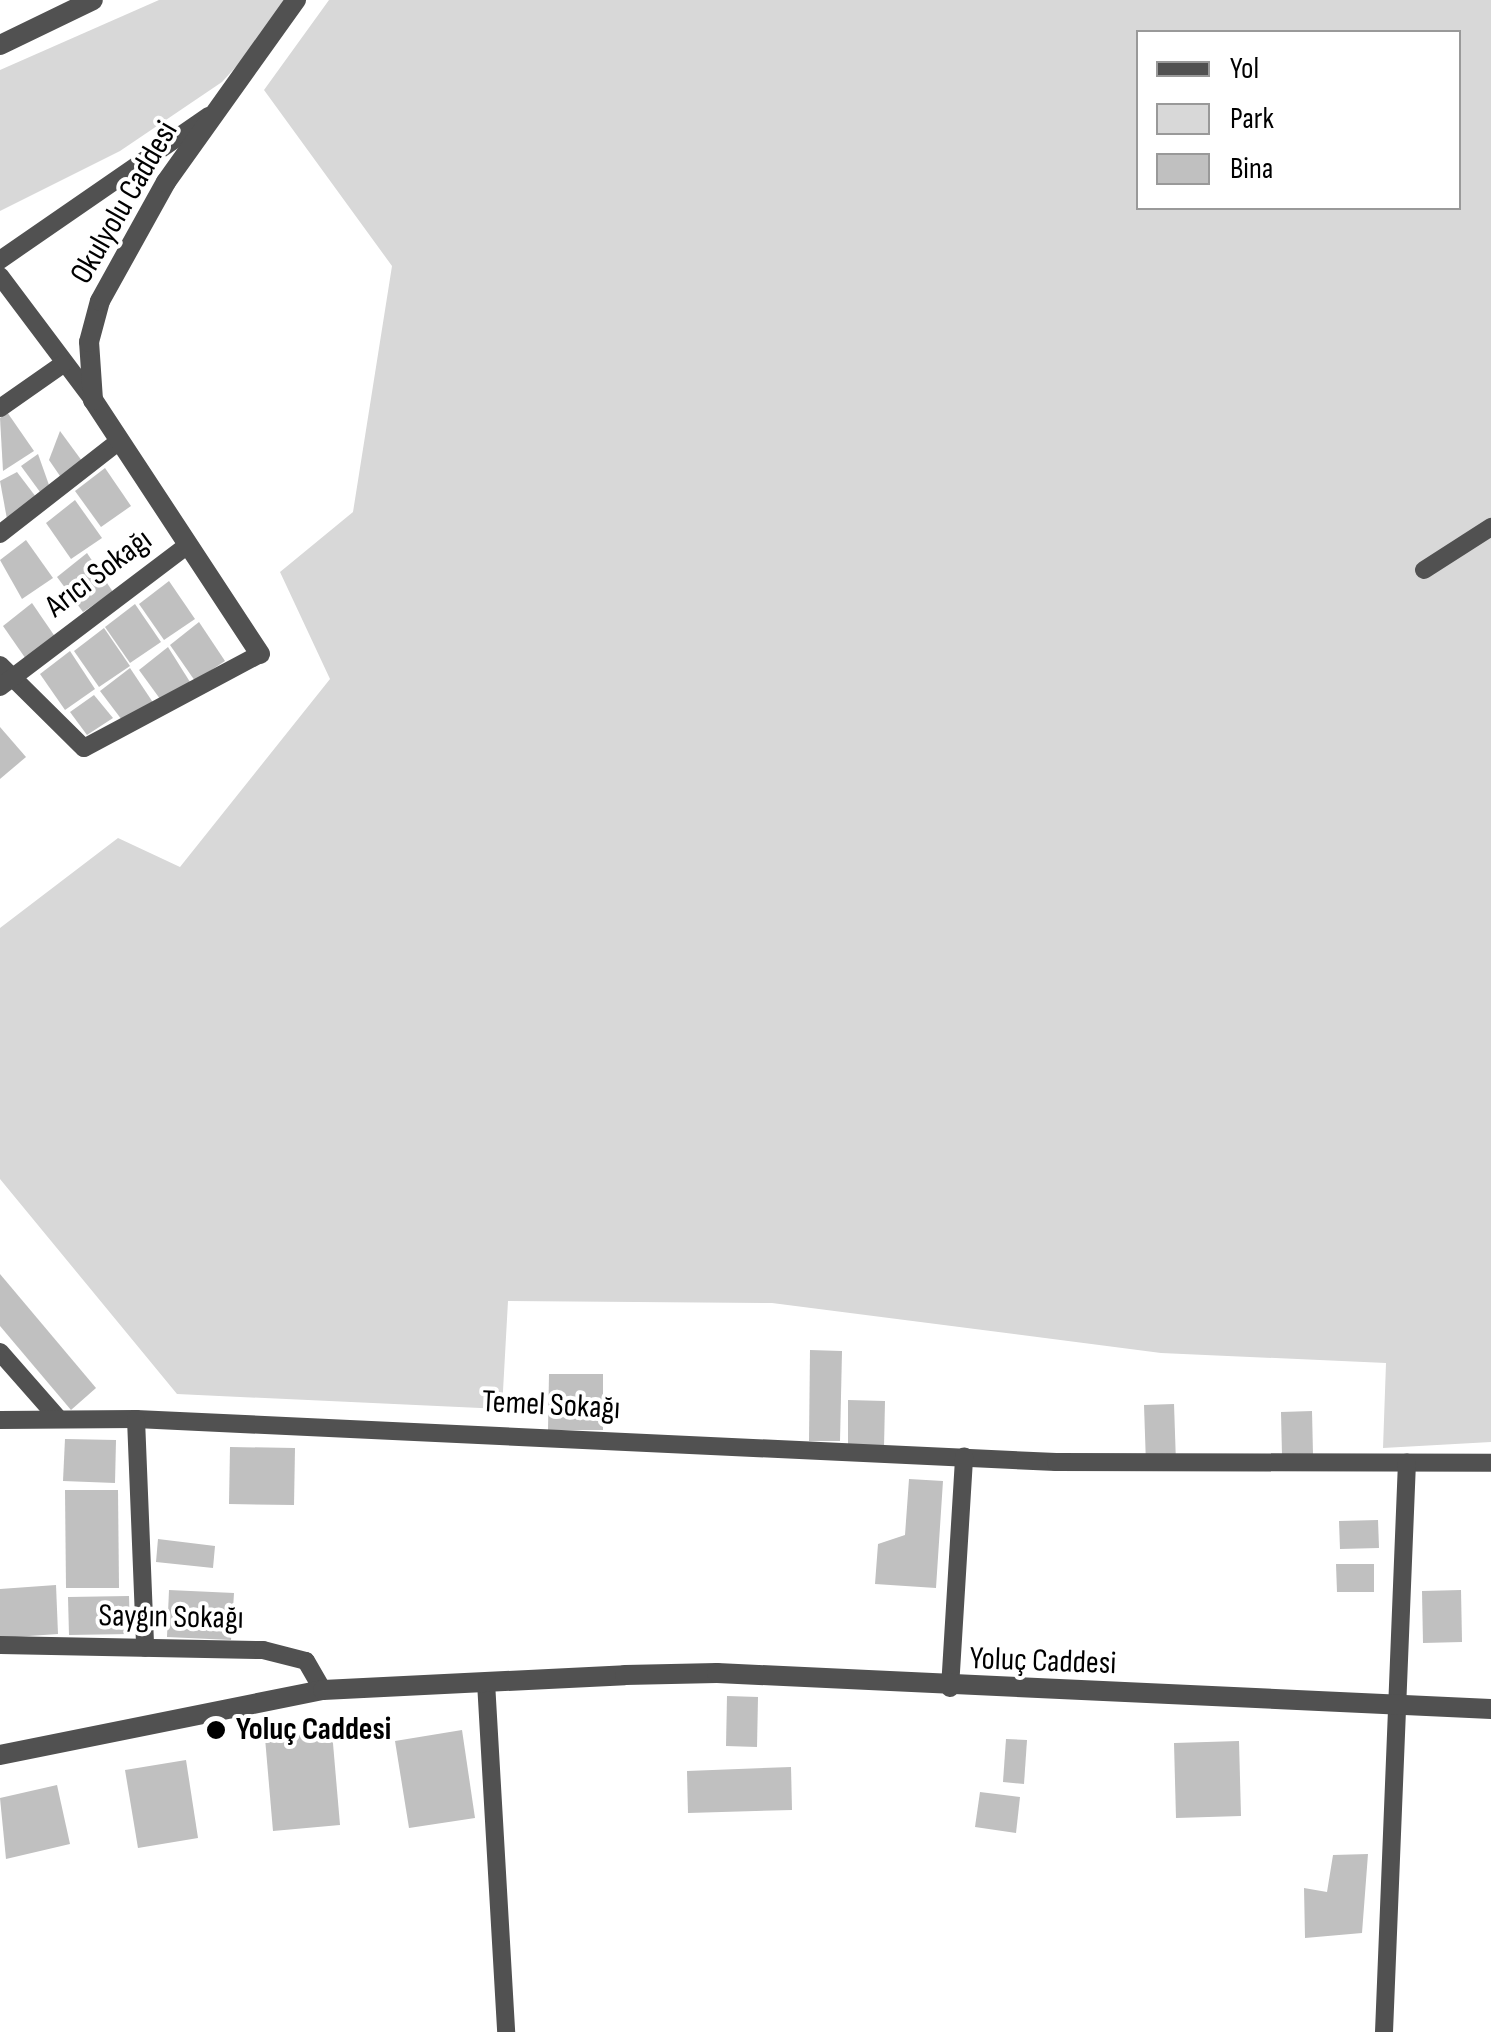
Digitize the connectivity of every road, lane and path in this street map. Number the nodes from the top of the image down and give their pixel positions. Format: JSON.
{"nodes":[{"id":1,"x":93,"y":0,"type":"edge"},
{"id":2,"x":296,"y":0,"type":"edge"},
{"id":3,"x":0,"y":45,"type":"edge"},
{"id":4,"x":215,"y":112,"type":"junction"},
{"id":5,"x":0,"y":260,"type":"edge"},
{"id":6,"x":0,"y":276,"type":"edge"},
{"id":7,"x":63,"y":364,"type":"junction"},
{"id":8,"x":93,"y":400,"type":"junction"},
{"id":9,"x":0,"y":408,"type":"edge"},
{"id":10,"x":119,"y":442,"type":"junction"},
{"id":11,"x":1491,"y":527,"type":"edge"},
{"id":12,"x":0,"y":534,"type":"edge"},
{"id":13,"x":188,"y":545,"type":"junction"},
{"id":14,"x":1424,"y":570,"type":"dead end"},
{"id":15,"x":260,"y":654,"type":"joint"},
{"id":16,"x":4,"y":676,"type":"edge"},
{"id":17,"x":0,"y":1352,"type":"edge"},
{"id":18,"x":58,"y":1418,"type":"junction"},
{"id":19,"x":136,"y":1418,"type":"junction"},
{"id":20,"x":0,"y":1420,"type":"edge"},
{"id":21,"x":964,"y":1456,"type":"junction"},
{"id":22,"x":1407,"y":1462,"type":"junction"},
{"id":23,"x":1491,"y":1463,"type":"edge"},
{"id":24,"x":0,"y":1646,"type":"edge"},
{"id":25,"x":145,"y":1648,"type":"junction"},
{"id":26,"x":486,"y":1682,"type":"junction"},
{"id":27,"x":950,"y":1688,"type":"junction"},
{"id":28,"x":323,"y":1690,"type":"junction"},
{"id":29,"x":1399,"y":1704,"type":"junction"},
{"id":30,"x":1491,"y":1708,"type":"edge"},
{"id":31,"x":0,"y":1755,"type":"edge"},
{"id":32,"x":506,"y":2032,"type":"edge"},
{"id":33,"x":1384,"y":2032,"type":"edge"}],
"edges":[{"from":1,"to":3,"type":"street"},
{"from":2,"to":4,"type":"street","name":"Okulyolu Caddesi"},
{"from":4,"to":5,"type":"street"},
{"from":4,"to":8,"type":"street","name":"Okulyolu Caddesi"},
{"from":6,"to":7,"type":"street"},
{"from":7,"to":8,"type":"street"},
{"from":7,"to":9,"type":"street"},
{"from":8,"to":10,"type":"street","name":"Okulyolu Caddesi"},
{"from":10,"to":12,"type":"street"},
{"from":10,"to":13,"type":"street","name":"Okulyolu Caddesi"},
{"from":11,"to":14,"type":"street"},
{"from":13,"to":15,"type":"street","name":"Okulyolu Caddesi"},
{"from":13,"to":16,"type":"street","name":"Arıcı Sokağı"},
{"from":15,"to":16,"type":"street"},
{"from":17,"to":18,"type":"street"},
{"from":18,"to":19,"type":"street","name":"Temel Sokağı"},
{"from":18,"to":20,"type":"street","name":"Temel Sokağı"},
{"from":19,"to":21,"type":"street","name":"Temel Sokağı"},
{"from":19,"to":25,"type":"street"},
{"from":21,"to":22,"type":"street","name":"Temel Sokağı"},
{"from":21,"to":27,"type":"street"},
{"from":22,"to":23,"type":"street"},
{"from":22,"to":29,"type":"street"},
{"from":24,"to":25,"type":"street","name":"Saygın Sokağı"},
{"from":25,"to":28,"type":"street","name":"Saygın Sokağı"},
{"from":26,"to":27,"type":"street","name":"Yoluç Caddesi"},
{"from":26,"to":28,"type":"street","name":"Yoluç Caddesi"},
{"from":26,"to":32,"type":"street"},
{"from":27,"to":29,"type":"street","name":"Yoluç Caddesi"},
{"from":28,"to":31,"type":"street","name":"Yoluç Caddesi"},
{"from":29,"to":30,"type":"street","name":"Yoluç Caddesi"},
{"from":29,"to":33,"type":"street"}]}
